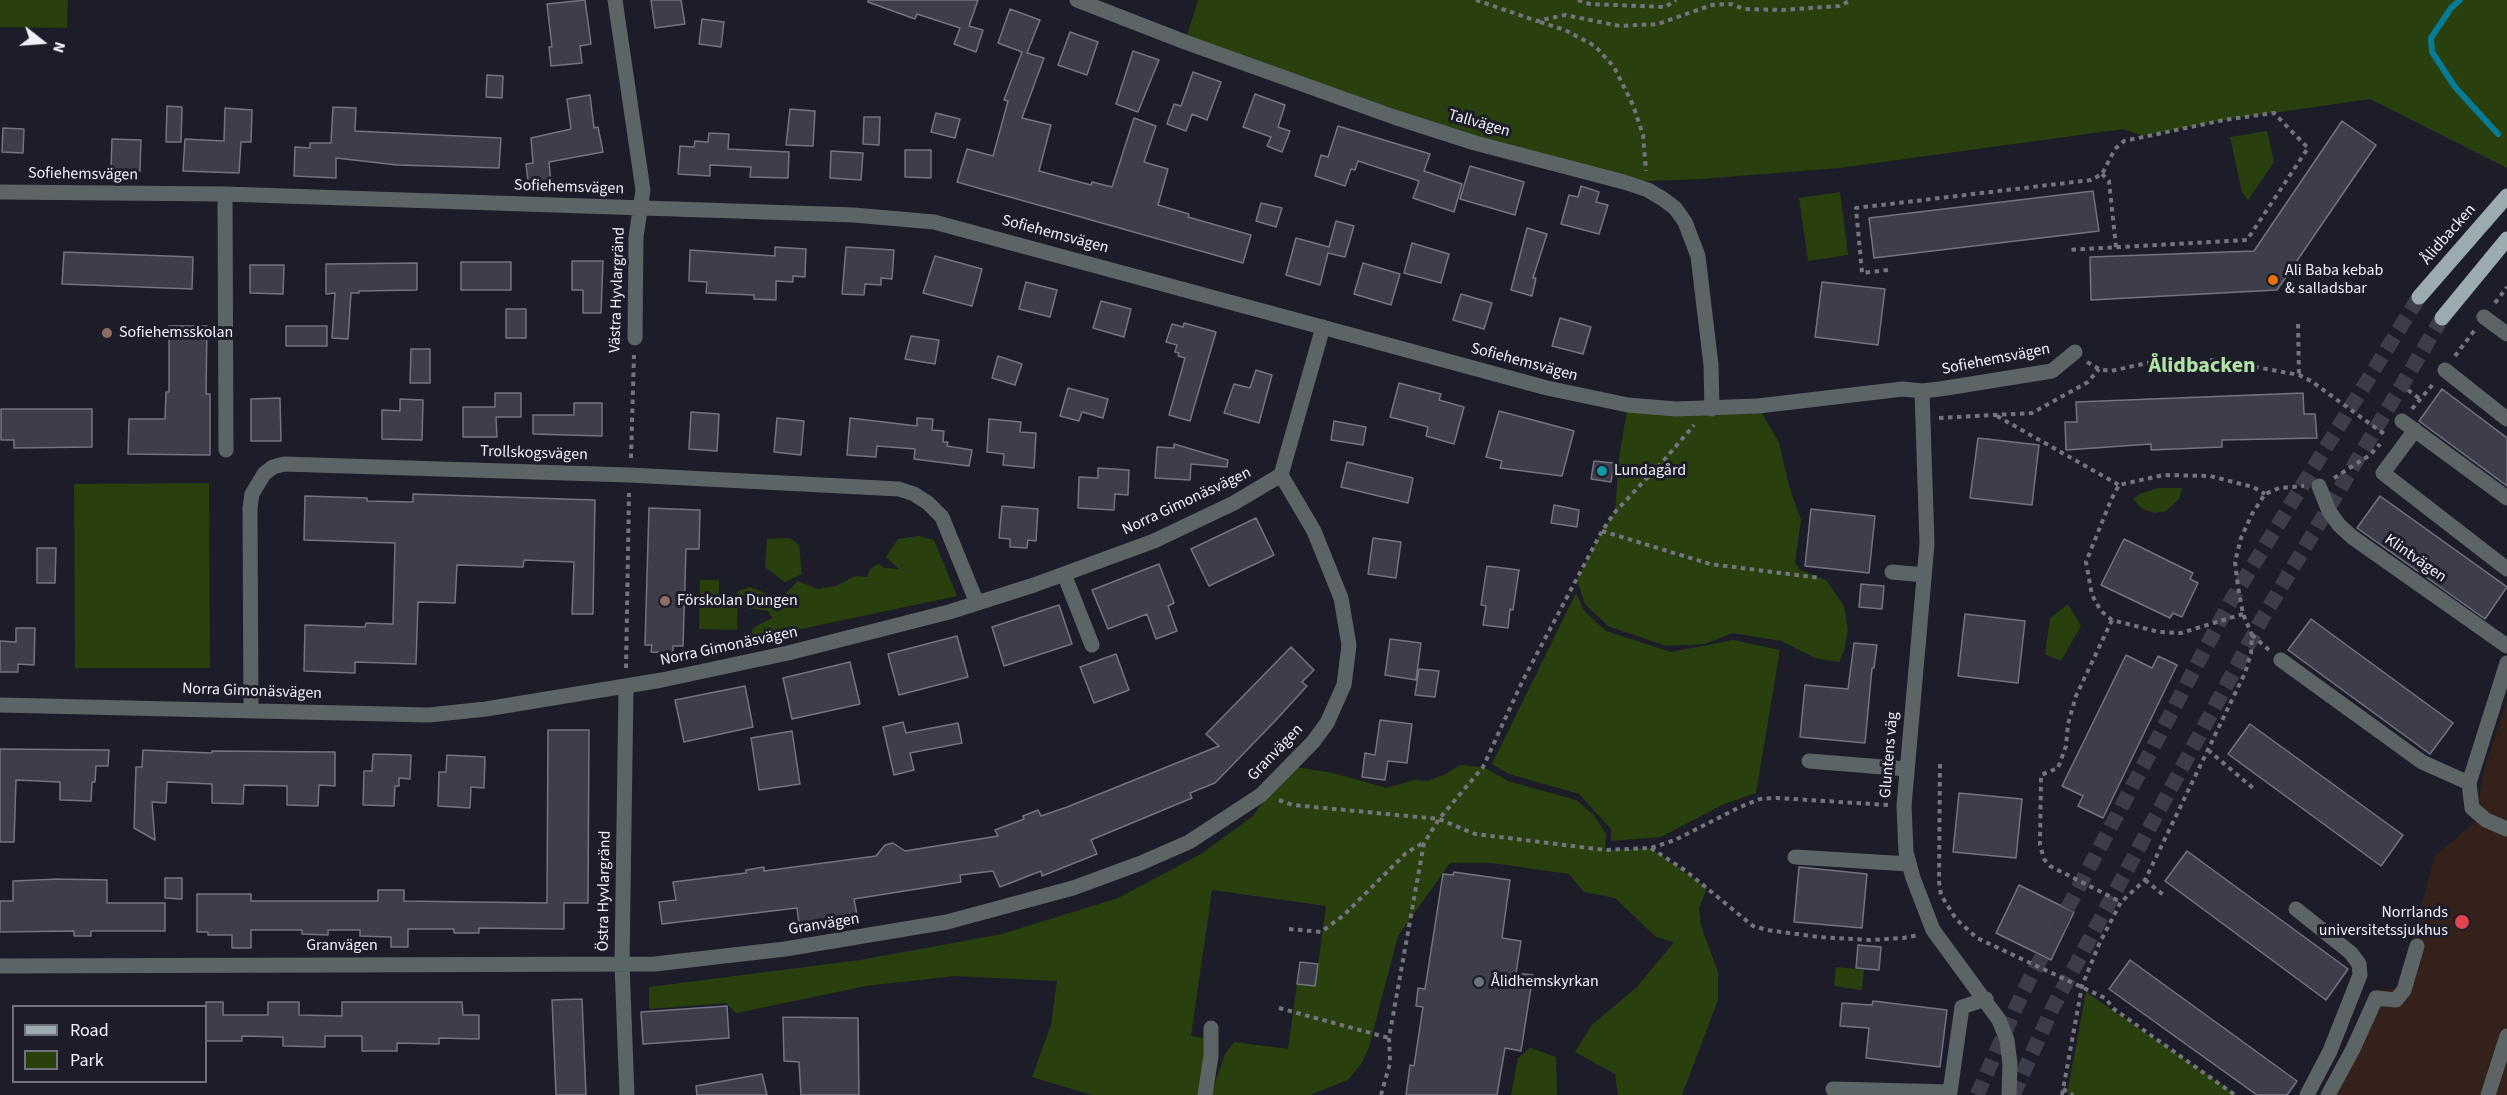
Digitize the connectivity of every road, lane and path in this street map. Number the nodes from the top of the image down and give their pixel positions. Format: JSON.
{"nodes":[{"id":1,"x":615,"y":0,"type":"edge"},
{"id":2,"x":1077,"y":0,"type":"edge"},
{"id":3,"x":1476,"y":0,"type":"edge"},
{"id":4,"x":1578,"y":0,"type":"edge"},
{"id":5,"x":1676,"y":0,"type":"edge"},
{"id":6,"x":1852,"y":0,"type":"edge"},
{"id":7,"x":1538,"y":21,"type":"junction"},
{"id":8,"x":2102,"y":174,"type":"junction"},
{"id":9,"x":1648,"y":190,"type":"junction"},
{"id":10,"x":0,"y":192,"type":"edge"},
{"id":11,"x":225,"y":194,"type":"junction"},
{"id":12,"x":2507,"y":196,"type":"edge"},
{"id":13,"x":641,"y":208,"type":"junction"},
{"id":14,"x":2507,"y":239,"type":"edge"},
{"id":15,"x":2116,"y":247,"type":"junction"},
{"id":16,"x":2068,"y":250,"type":"dead end"},
{"id":17,"x":1888,"y":270,"type":"dead end"},
{"id":18,"x":2507,"y":287,"type":"edge"},
{"id":19,"x":2419,"y":297,"type":"tunnel mouth"},
{"id":20,"x":2484,"y":317,"type":"junction"},
{"id":21,"x":2442,"y":318,"type":"tunnel mouth"},
{"id":22,"x":2298,"y":324,"type":"dead end"},
{"id":23,"x":1323,"y":327,"type":"junction"},
{"id":24,"x":2507,"y":334,"type":"edge"},
{"id":25,"x":635,"y":338,"type":"joint"},
{"id":26,"x":2075,"y":352,"type":"dead end"},
{"id":27,"x":2445,"y":370,"type":"junction"},
{"id":28,"x":2299,"y":375,"type":"junction"},
{"id":29,"x":2408,"y":390,"type":"dead end"},
{"id":30,"x":1922,"y":391,"type":"junction"},
{"id":31,"x":2420,"y":399,"type":"junction"},
{"id":32,"x":1712,"y":409,"type":"junction"},
{"id":33,"x":1996,"y":416,"type":"junction"},
{"id":34,"x":2507,"y":419,"type":"edge"},
{"id":35,"x":1924,"y":420,"type":"junction"},
{"id":36,"x":2402,"y":421,"type":"junction"},
{"id":37,"x":1702,"y":423,"type":"dead end"},
{"id":38,"x":2415,"y":430,"type":"junction"},
{"id":39,"x":2387,"y":436,"type":"junction"},
{"id":40,"x":226,"y":450,"type":"dead end"},
{"id":41,"x":629,"y":475,"type":"junction"},
{"id":42,"x":1281,"y":475,"type":"junction"},
{"id":43,"x":2119,"y":485,"type":"junction"},
{"id":44,"x":2319,"y":486,"type":"junction"},
{"id":45,"x":2265,"y":494,"type":"junction"},
{"id":46,"x":2507,"y":498,"type":"edge"},
{"id":47,"x":1602,"y":531,"type":"junction"},
{"id":48,"x":2507,"y":569,"type":"edge"},
{"id":49,"x":1892,"y":572,"type":"dead end"},
{"id":50,"x":1064,"y":574,"type":"junction"},
{"id":51,"x":1924,"y":575,"type":"junction"},
{"id":52,"x":1820,"y":579,"type":"dead end"},
{"id":53,"x":977,"y":603,"type":"junction"},
{"id":54,"x":2243,"y":614,"type":"junction"},
{"id":55,"x":2112,"y":620,"type":"junction"},
{"id":56,"x":1092,"y":645,"type":"dead end"},
{"id":57,"x":2507,"y":646,"type":"edge"},
{"id":58,"x":2281,"y":660,"type":"dead end"},
{"id":59,"x":2507,"y":663,"type":"edge"},
{"id":60,"x":626,"y":687,"type":"junction"},
{"id":61,"x":0,"y":705,"type":"edge"},
{"id":62,"x":252,"y":709,"type":"junction"},
{"id":63,"x":2208,"y":750,"type":"junction"},
{"id":64,"x":1809,"y":761,"type":"dead end"},
{"id":65,"x":1940,"y":764,"type":"dead end"},
{"id":66,"x":1907,"y":769,"type":"junction"},
{"id":67,"x":2469,"y":783,"type":"junction"},
{"id":68,"x":2253,"y":788,"type":"dead end"},
{"id":69,"x":1261,"y":795,"type":"junction"},
{"id":70,"x":1904,"y":806,"type":"junction"},
{"id":71,"x":1439,"y":819,"type":"junction"},
{"id":72,"x":2507,"y":829,"type":"edge"},
{"id":73,"x":1424,"y":843,"type":"junction"},
{"id":74,"x":1651,"y":848,"type":"junction"},
{"id":75,"x":1795,"y":857,"type":"dead end"},
{"id":76,"x":1909,"y":864,"type":"junction"},
{"id":77,"x":2145,"y":880,"type":"junction"},
{"id":78,"x":2166,"y":897,"type":"dead end"},
{"id":79,"x":2121,"y":902,"type":"junction"},
{"id":80,"x":2296,"y":909,"type":"dead end"},
{"id":81,"x":1289,"y":929,"type":"dead end"},
{"id":82,"x":1933,"y":930,"type":"junction"},
{"id":83,"x":2417,"y":946,"type":"dead end"},
{"id":84,"x":622,"y":964,"type":"junction"},
{"id":85,"x":0,"y":966,"type":"edge"},
{"id":86,"x":2082,"y":986,"type":"junction"},
{"id":87,"x":1986,"y":999,"type":"junction"},
{"id":88,"x":1279,"y":1008,"type":"dead end"},
{"id":89,"x":1211,"y":1028,"type":"dead end"},
{"id":90,"x":2507,"y":1036,"type":"edge"},
{"id":91,"x":1389,"y":1038,"type":"junction"},
{"id":92,"x":1833,"y":1089,"type":"dead end"},
{"id":93,"x":2063,"y":1089,"type":"junction"},
{"id":94,"x":627,"y":1095,"type":"edge"},
{"id":95,"x":1205,"y":1095,"type":"edge"},
{"id":96,"x":1381,"y":1095,"type":"edge"},
{"id":97,"x":2008,"y":1095,"type":"edge"},
{"id":98,"x":2062,"y":1095,"type":"edge"},
{"id":99,"x":2073,"y":1095,"type":"edge"},
{"id":100,"x":2235,"y":1095,"type":"edge"},
{"id":101,"x":2307,"y":1095,"type":"edge"},
{"id":102,"x":2328,"y":1095,"type":"edge"},
{"id":103,"x":2488,"y":1095,"type":"edge"}],
"edges":[{"from":1,"to":13,"type":"street","name":"Västra Hyvlargränd"},
{"from":2,"to":9,"type":"street","name":"Tallvägen"},
{"from":3,"to":7,"type":"path"},
{"from":4,"to":5,"type":"path"},
{"from":6,"to":7,"type":"path"},
{"from":7,"to":9,"type":"path"},
{"from":8,"to":15,"type":"path"},
{"from":8,"to":15,"type":"path"},
{"from":8,"to":17,"type":"path"},
{"from":9,"to":32,"type":"street","name":"Tallvägen"},
{"from":10,"to":11,"type":"street","name":"Sofiehemsvägen"},
{"from":11,"to":13,"type":"street","name":"Sofiehemsvägen"},
{"from":11,"to":40,"type":"street"},
{"from":12,"to":19,"type":"main road","name":"Ålidbacken"},
{"from":13,"to":23,"type":"street","name":"Sofiehemsvägen"},
{"from":13,"to":25,"type":"street","name":"Västra Hyvlargränd"},
{"from":14,"to":21,"type":"main road"},
{"from":15,"to":16,"type":"path"},
{"from":18,"to":20,"type":"path"},
{"from":20,"to":24,"type":"street"},
{"from":20,"to":27,"type":"path"},
{"from":22,"to":28,"type":"path"},
{"from":23,"to":32,"type":"street","name":"Sofiehemsvägen"},
{"from":23,"to":42,"type":"street"},
{"from":25,"to":41,"type":"path","name":"Västra Hyvlargränd"},
{"from":26,"to":30,"type":"street","name":"Sofiehemsvägen"},
{"from":27,"to":31,"type":"path"},
{"from":27,"to":34,"type":"street"},
{"from":28,"to":33,"type":"path"},
{"from":28,"to":39,"type":"path"},
{"from":29,"to":31,"type":"path"},
{"from":30,"to":32,"type":"street","name":"Sofiehemsvägen"},
{"from":30,"to":35,"type":"street","name":"Gluntens väg"},
{"from":31,"to":36,"type":"path"},
{"from":33,"to":35,"type":"path"},
{"from":33,"to":43,"type":"path"},
{"from":35,"to":51,"type":"street","name":"Gluntens väg"},
{"from":36,"to":38,"type":"street"},
{"from":36,"to":39,"type":"path"},
{"from":37,"to":47,"type":"path"},
{"from":38,"to":46,"type":"street"},
{"from":38,"to":48,"type":"street"},
{"from":39,"to":44,"type":"path"},
{"from":41,"to":53,"type":"street","name":"Trollskogsvägen"},
{"from":41,"to":60,"type":"path","name":"Västra Hyvlargränd"},
{"from":41,"to":62,"type":"street","name":"Trollskogsvägen"},
{"from":42,"to":50,"type":"street","name":"Norra Gimonäsvägen"},
{"from":42,"to":69,"type":"street","name":"Granvägen"},
{"from":43,"to":45,"type":"path"},
{"from":43,"to":55,"type":"path"},
{"from":44,"to":45,"type":"path"},
{"from":44,"to":57,"type":"street","name":"Klintvägen"},
{"from":45,"to":54,"type":"path"},
{"from":47,"to":52,"type":"path"},
{"from":47,"to":71,"type":"path"},
{"from":49,"to":51,"type":"street"},
{"from":50,"to":53,"type":"street","name":"Norra Gimonäsvägen"},
{"from":50,"to":56,"type":"street"},
{"from":51,"to":66,"type":"street","name":"Gluntens väg"},
{"from":53,"to":60,"type":"street","name":"Norra Gimonäsvägen"},
{"from":54,"to":55,"type":"path"},
{"from":54,"to":63,"type":"path"},
{"from":55,"to":79,"type":"path"},
{"from":58,"to":67,"type":"street"},
{"from":59,"to":67,"type":"street"},
{"from":60,"to":62,"type":"street","name":"Norra Gimonäsvägen"},
{"from":60,"to":84,"type":"street","name":"Östra Hyvlargränd"},
{"from":61,"to":62,"type":"street","name":"Norra Gimonäsvägen"},
{"from":63,"to":68,"type":"path"},
{"from":63,"to":77,"type":"path"},
{"from":64,"to":66,"type":"street"},
{"from":65,"to":86,"type":"path"},
{"from":66,"to":70,"type":"street","name":"Gluntens väg"},
{"from":67,"to":72,"type":"street"},
{"from":69,"to":71,"type":"path"},
{"from":69,"to":84,"type":"street","name":"Granvägen"},
{"from":70,"to":74,"type":"path"},
{"from":70,"to":76,"type":"street","name":"Gluntens väg"},
{"from":71,"to":73,"type":"path"},
{"from":71,"to":74,"type":"path"},
{"from":73,"to":81,"type":"path"},
{"from":73,"to":91,"type":"path"},
{"from":74,"to":82,"type":"path"},
{"from":75,"to":76,"type":"street"},
{"from":76,"to":82,"type":"street","name":"Gluntens väg"},
{"from":77,"to":78,"type":"path"},
{"from":77,"to":79,"type":"path"},
{"from":79,"to":86,"type":"path"},
{"from":80,"to":101,"type":"street"},
{"from":82,"to":87,"type":"street","name":"Gluntens väg"},
{"from":83,"to":102,"type":"street"},
{"from":84,"to":85,"type":"street","name":"Granvägen"},
{"from":84,"to":94,"type":"street","name":"Östra Hyvlargränd"},
{"from":86,"to":93,"type":"path"},
{"from":86,"to":100,"type":"path"},
{"from":87,"to":92,"type":"street"},
{"from":87,"to":97,"type":"street","name":"Gluntens väg"},
{"from":88,"to":91,"type":"path"},
{"from":89,"to":95,"type":"street"},
{"from":90,"to":103,"type":"street"},
{"from":91,"to":96,"type":"path"},
{"from":93,"to":98,"type":"path"},
{"from":93,"to":99,"type":"path"}]}
